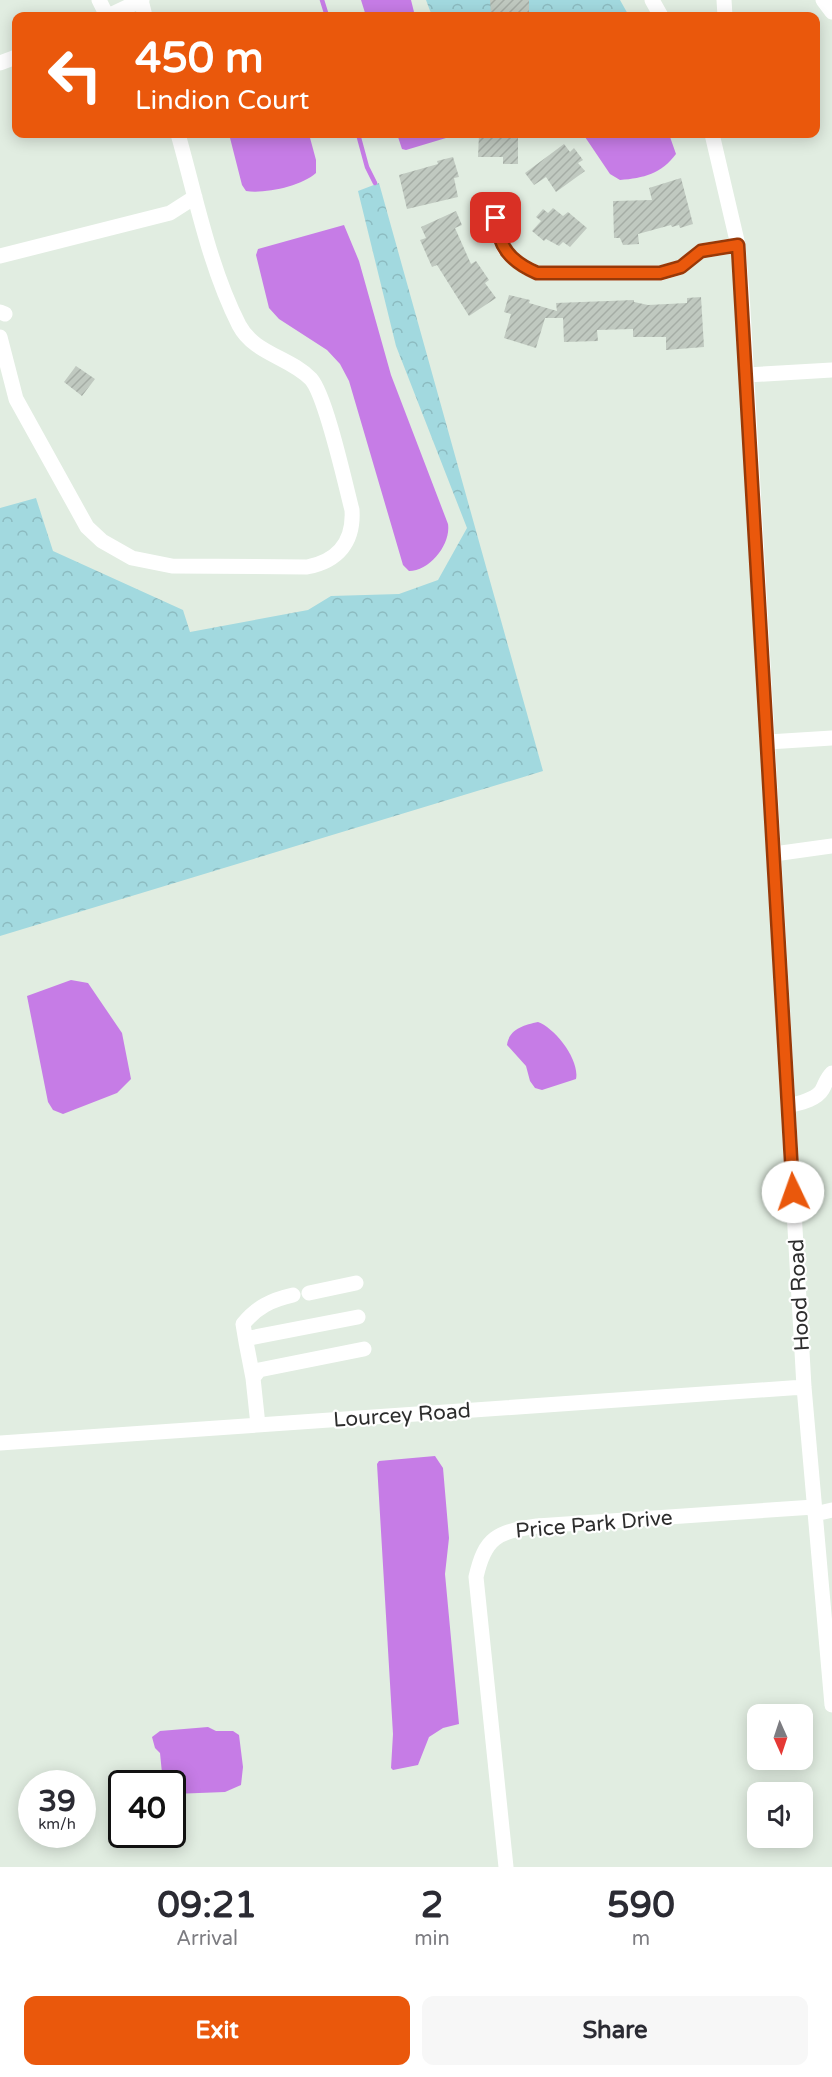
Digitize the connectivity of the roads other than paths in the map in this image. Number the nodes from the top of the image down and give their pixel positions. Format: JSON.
{"nodes":[{"id":1,"x":141,"y":0,"type":"edge"},
{"id":2,"x":823,"y":0,"type":"edge"},
{"id":3,"x":116,"y":12,"type":"edge"},
{"id":4,"x":832,"y":12,"type":"edge"},
{"id":5,"x":179,"y":138,"type":"edge"},
{"id":6,"x":713,"y":138,"type":"edge"},
{"id":7,"x":195,"y":197,"type":"junction"},
{"id":8,"x":496,"y":204,"type":"dead end"},
{"id":9,"x":738,"y":245,"type":"junction"},
{"id":10,"x":0,"y":256,"type":"edge"},
{"id":11,"x":0,"y":337,"type":"edge"},
{"id":12,"x":832,"y":370,"type":"edge"},
{"id":13,"x":747,"y":375,"type":"junction"},
{"id":14,"x":832,"y":738,"type":"edge"},
{"id":15,"x":768,"y":742,"type":"junction"},
{"id":16,"x":832,"y":846,"type":"edge"},
{"id":17,"x":774,"y":854,"type":"junction"},
{"id":18,"x":832,"y":1073,"type":"edge"},
{"id":19,"x":827,"y":1093,"type":"edge"},
{"id":20,"x":788,"y":1106,"type":"junction"},
{"id":21,"x":356,"y":1283,"type":"dead end"},
{"id":22,"x":309,"y":1293,"type":"dead end"},
{"id":23,"x":292,"y":1295,"type":"dead end"},
{"id":24,"x":358,"y":1317,"type":"dead end"},
{"id":25,"x":246,"y":1342,"type":"junction"},
{"id":26,"x":364,"y":1349,"type":"dead end"},
{"id":27,"x":254,"y":1378,"type":"junction"},
{"id":28,"x":804,"y":1387,"type":"junction"},
{"id":29,"x":258,"y":1425,"type":"junction"},
{"id":30,"x":0,"y":1443,"type":"edge"},
{"id":31,"x":815,"y":1510,"type":"junction"},
{"id":32,"x":832,"y":1510,"type":"edge"},
{"id":33,"x":826,"y":1577,"type":"edge"},
{"id":34,"x":832,"y":1705,"type":"edge"},
{"id":35,"x":506,"y":1867,"type":"edge"}],
"edges":[{"from":1,"to":3,"type":"street"},
{"from":2,"to":4,"type":"street"},
{"from":5,"to":7,"type":"street"},
{"from":6,"to":9,"type":"street","name":"Hood Road"},
{"from":7,"to":10,"type":"street"},
{"from":7,"to":11,"type":"street"},
{"from":8,"to":9,"type":"street"},
{"from":9,"to":13,"type":"street","name":"Hood Road"},
{"from":12,"to":13,"type":"street"},
{"from":13,"to":15,"type":"street","name":"Hood Road"},
{"from":14,"to":15,"type":"street"},
{"from":15,"to":17,"type":"street","name":"Hood Road"},
{"from":16,"to":17,"type":"street"},
{"from":17,"to":20,"type":"street","name":"Hood Road"},
{"from":18,"to":19,"type":"street"},
{"from":19,"to":20,"type":"street"},
{"from":20,"to":28,"type":"street","name":"Hood Road"},
{"from":21,"to":22,"type":"street"},
{"from":23,"to":25,"type":"street"},
{"from":24,"to":25,"type":"street"},
{"from":25,"to":27,"type":"street"},
{"from":26,"to":27,"type":"street"},
{"from":27,"to":29,"type":"street"},
{"from":28,"to":29,"type":"street","name":"Lourcey Road"},
{"from":28,"to":31,"type":"street","name":"Hood Road"},
{"from":29,"to":30,"type":"street","name":"Lourcey Road"},
{"from":31,"to":32,"type":"street","name":"Price Park Drive"},
{"from":31,"to":33,"type":"street","name":"Hood Road"},
{"from":31,"to":35,"type":"street","name":"Price Park Drive"},
{"from":33,"to":34,"type":"street","name":"Hood Road"}]}
